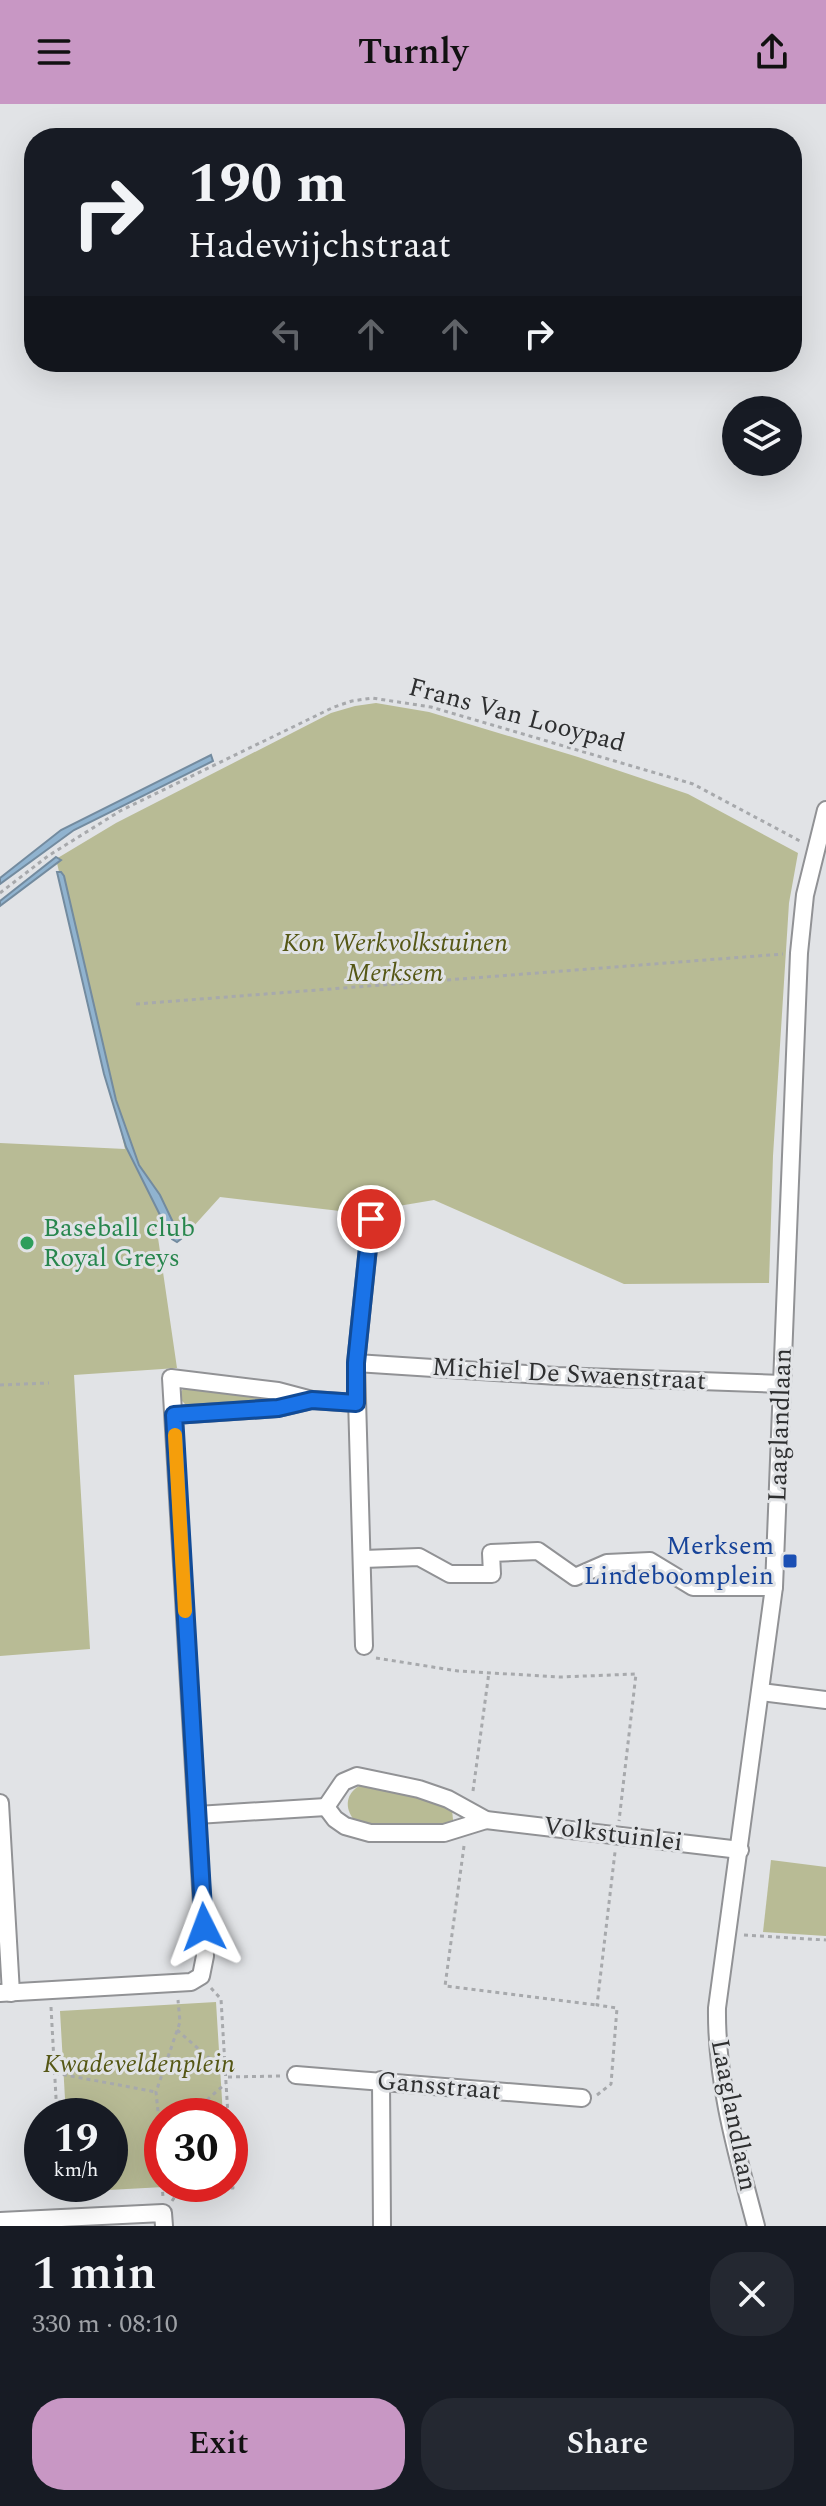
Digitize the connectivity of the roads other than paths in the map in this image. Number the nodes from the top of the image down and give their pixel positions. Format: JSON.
{"nodes":[{"id":1,"x":826,"y":810,"type":"edge"},
{"id":2,"x":371,"y":1219,"type":"dead end"},
{"id":3,"x":356,"y":1363,"type":"junction"},
{"id":4,"x":782,"y":1384,"type":"junction"},
{"id":5,"x":312,"y":1400,"type":"junction"},
{"id":6,"x":356,"y":1403,"type":"junction"},
{"id":7,"x":174,"y":1415,"type":"junction"},
{"id":8,"x":363,"y":1559,"type":"junction"},
{"id":9,"x":774,"y":1587,"type":"junction"},
{"id":10,"x":364,"y":1646,"type":"road end"},
{"id":11,"x":761,"y":1692,"type":"junction"},
{"id":12,"x":826,"y":1700,"type":"edge"},
{"id":13,"x":0,"y":1803,"type":"edge"},
{"id":14,"x":326,"y":1807,"type":"junction"},
{"id":15,"x":197,"y":1815,"type":"junction"},
{"id":16,"x":468,"y":1819,"type":"junction"},
{"id":17,"x":740,"y":1850,"type":"junction"},
{"id":18,"x":5,"y":1993,"type":"edge"},
{"id":19,"x":296,"y":2075,"type":"road end"},
{"id":20,"x":381,"y":2080,"type":"junction"},
{"id":21,"x":582,"y":2098,"type":"road end"},
{"id":22,"x":164,"y":2220,"type":"edge"},
{"id":23,"x":0,"y":2221,"type":"edge"},
{"id":24,"x":382,"y":2226,"type":"edge"},
{"id":25,"x":756,"y":2226,"type":"edge"}],
"edges":[{"from":1,"to":4,"type":"street","name":"Laaglandlaan"},
{"from":2,"to":3,"type":"street"},
{"from":3,"to":4,"type":"street","name":"Michiel De Swaenstraat"},
{"from":3,"to":6,"type":"street"},
{"from":4,"to":9,"type":"street","name":"Laaglandlaan"},
{"from":5,"to":6,"type":"street"},
{"from":5,"to":7,"type":"street"},
{"from":5,"to":7,"type":"street"},
{"from":6,"to":8,"type":"street"},
{"from":7,"to":15,"type":"street"},
{"from":8,"to":9,"type":"street"},
{"from":8,"to":10,"type":"street"},
{"from":9,"to":11,"type":"street","name":"Laaglandlaan"},
{"from":11,"to":12,"type":"street"},
{"from":11,"to":17,"type":"street","name":"Laaglandlaan"},
{"from":13,"to":18,"type":"street"},
{"from":14,"to":15,"type":"street"},
{"from":14,"to":16,"type":"street"},
{"from":14,"to":16,"type":"street","name":"Volkstuinlei"},
{"from":15,"to":18,"type":"street"},
{"from":16,"to":17,"type":"street","name":"Volkstuinlei"},
{"from":17,"to":25,"type":"street","name":"Laaglandlaan"},
{"from":19,"to":20,"type":"street","name":"Gansstraat"},
{"from":20,"to":21,"type":"street","name":"Gansstraat"},
{"from":20,"to":24,"type":"street"},
{"from":22,"to":23,"type":"street"}]}
